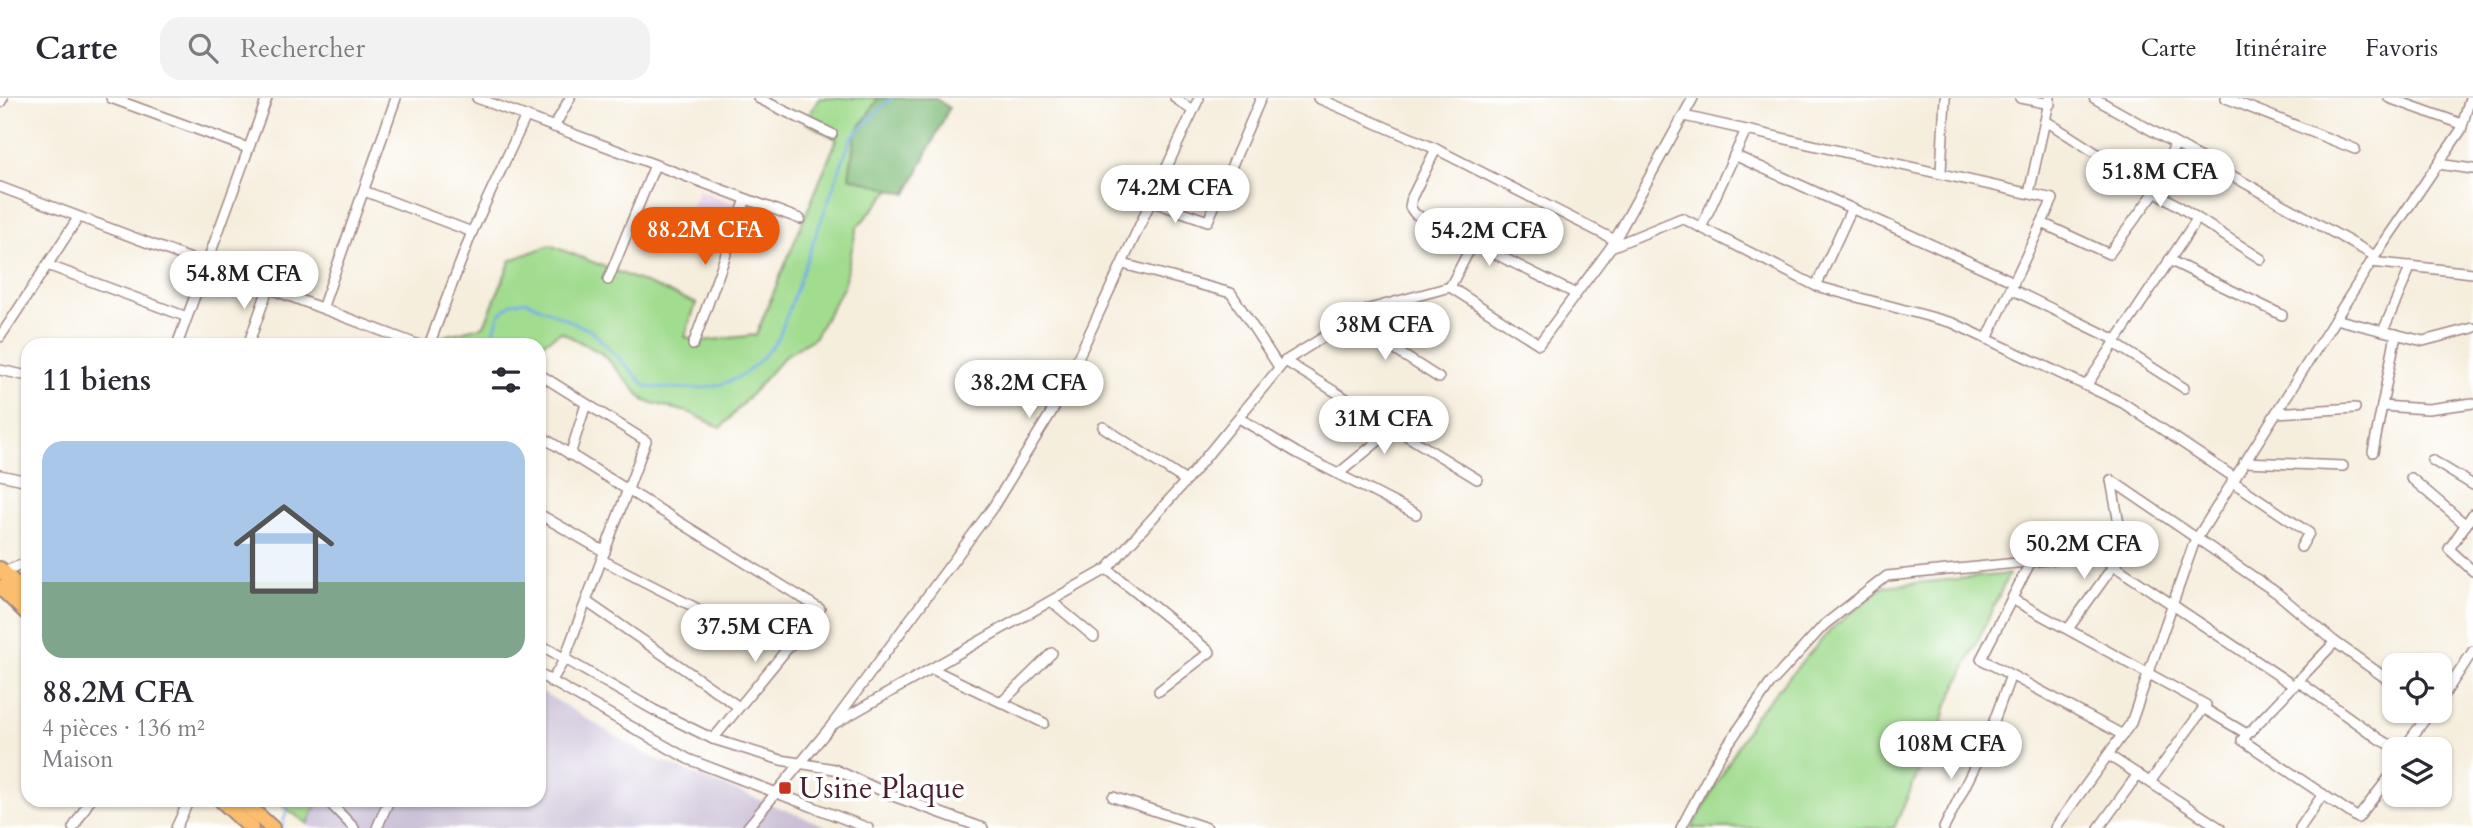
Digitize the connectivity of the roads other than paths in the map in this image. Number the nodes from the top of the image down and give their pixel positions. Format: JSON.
{"nodes":[{"id":1,"x":3,"y":98,"type":"edge"},
{"id":2,"x":111,"y":98,"type":"edge"},
{"id":3,"x":267,"y":98,"type":"edge"},
{"id":4,"x":396,"y":98,"type":"edge"},
{"id":5,"x":479,"y":98,"type":"edge"},
{"id":6,"x":570,"y":98,"type":"edge"},
{"id":7,"x":758,"y":98,"type":"edge"},
{"id":8,"x":1175,"y":98,"type":"edge"},
{"id":9,"x":1199,"y":98,"type":"edge"},
{"id":10,"x":1261,"y":98,"type":"edge"},
{"id":11,"x":1318,"y":98,"type":"edge"},
{"id":12,"x":1693,"y":98,"type":"edge"},
{"id":13,"x":1945,"y":98,"type":"edge"},
{"id":14,"x":2020,"y":98,"type":"edge"},
{"id":15,"x":2094,"y":98,"type":"edge"},
{"id":16,"x":2226,"y":98,"type":"edge"},
{"id":17,"x":2389,"y":98,"type":"edge"},
{"id":18,"x":2470,"y":98,"type":"edge"},
{"id":19,"x":2050,"y":101,"type":"edge"},
{"id":20,"x":0,"y":103,"type":"edge"},
{"id":21,"x":1193,"y":111,"type":"junction"},
{"id":22,"x":526,"y":116,"type":"junction"},
{"id":23,"x":1684,"y":116,"type":"junction"},
{"id":24,"x":2046,"y":121,"type":"junction"},
{"id":25,"x":2462,"y":124,"type":"junction"},
{"id":26,"x":554,"y":127,"type":"junction"},
{"id":27,"x":1746,"y":130,"type":"junction"},
{"id":28,"x":832,"y":134,"type":"dead end"},
{"id":29,"x":2175,"y":144,"type":"junction"},
{"id":30,"x":248,"y":148,"type":"junction"},
{"id":31,"x":1437,"y":149,"type":"junction"},
{"id":32,"x":2355,"y":149,"type":"dead end"},
{"id":33,"x":1734,"y":155,"type":"junction"},
{"id":34,"x":2438,"y":164,"type":"junction"},
{"id":35,"x":655,"y":165,"type":"junction"},
{"id":36,"x":2473,"y":169,"type":"edge"},
{"id":37,"x":1941,"y":172,"type":"junction"},
{"id":38,"x":0,"y":187,"type":"edge"},
{"id":39,"x":364,"y":191,"type":"junction"},
{"id":40,"x":2029,"y":193,"type":"junction"},
{"id":41,"x":2154,"y":193,"type":"junction"},
{"id":42,"x":746,"y":199,"type":"junction"},
{"id":43,"x":1153,"y":202,"type":"junction"},
{"id":44,"x":1851,"y":210,"type":"junction"},
{"id":45,"x":78,"y":218,"type":"junction"},
{"id":46,"x":800,"y":219,"type":"dead end"},
{"id":47,"x":2197,"y":219,"type":"junction"},
{"id":48,"x":2042,"y":223,"type":"junction"},
{"id":49,"x":1700,"y":228,"type":"junction"},
{"id":50,"x":471,"y":232,"type":"junction"},
{"id":51,"x":1473,"y":243,"type":"junction"},
{"id":52,"x":1613,"y":244,"type":"junction"},
{"id":53,"x":2261,"y":259,"type":"dead end"},
{"id":54,"x":2373,"y":259,"type":"junction"},
{"id":55,"x":2169,"y":260,"type":"junction"},
{"id":56,"x":207,"y":263,"type":"junction"},
{"id":57,"x":1123,"y":264,"type":"junction"},
{"id":58,"x":47,"y":265,"type":"junction"},
{"id":59,"x":2411,"y":266,"type":"junction"},
{"id":60,"x":2473,"y":273,"type":"edge"},
{"id":61,"x":608,"y":280,"type":"dead end"},
{"id":62,"x":269,"y":286,"type":"junction"},
{"id":63,"x":1816,"y":286,"type":"junction"},
{"id":64,"x":2012,"y":286,"type":"junction"},
{"id":65,"x":1450,"y":287,"type":"junction"},
{"id":66,"x":1576,"y":295,"type":"junction"},
{"id":67,"x":323,"y":306,"type":"junction"},
{"id":68,"x":2282,"y":315,"type":"dead end"},
{"id":69,"x":187,"y":317,"type":"junction"},
{"id":70,"x":2335,"y":319,"type":"junction"},
{"id":71,"x":1348,"y":320,"type":"junction"},
{"id":72,"x":2473,"y":328,"type":"edge"},
{"id":73,"x":2382,"y":331,"type":"junction"},
{"id":74,"x":2396,"y":334,"type":"junction"},
{"id":75,"x":0,"y":337,"type":"edge"},
{"id":76,"x":180,"y":338,"type":"edge"},
{"id":77,"x":250,"y":338,"type":"edge"},
{"id":78,"x":402,"y":338,"type":"edge"},
{"id":79,"x":432,"y":338,"type":"edge"},
{"id":80,"x":1987,"y":339,"type":"junction"},
{"id":81,"x":2115,"y":341,"type":"junction"},
{"id":82,"x":693,"y":345,"type":"dead end"},
{"id":83,"x":1282,"y":364,"type":"junction"},
{"id":84,"x":0,"y":370,"type":"edge"},
{"id":85,"x":21,"y":374,"type":"edge"},
{"id":86,"x":546,"y":378,"type":"edge"},
{"id":87,"x":1439,"y":378,"type":"dead end"},
{"id":88,"x":2086,"y":386,"type":"junction"},
{"id":89,"x":2184,"y":388,"type":"dead end"},
{"id":90,"x":2473,"y":403,"type":"edge"},
{"id":91,"x":586,"y":404,"type":"junction"},
{"id":92,"x":2382,"y":406,"type":"junction"},
{"id":93,"x":2355,"y":408,"type":"dead end"},
{"id":94,"x":2276,"y":413,"type":"junction"},
{"id":95,"x":1410,"y":414,"type":"dead end"},
{"id":96,"x":1239,"y":418,"type":"junction"},
{"id":97,"x":1103,"y":427,"type":"dead end"},
{"id":98,"x":1394,"y":428,"type":"junction"},
{"id":99,"x":546,"y":440,"type":"edge"},
{"id":100,"x":2373,"y":452,"type":"dead end"},
{"id":101,"x":570,"y":455,"type":"junction"},
{"id":102,"x":2432,"y":460,"type":"dead end"},
{"id":103,"x":2244,"y":462,"type":"junction"},
{"id":104,"x":2343,"y":466,"type":"dead end"},
{"id":105,"x":1338,"y":474,"type":"junction"},
{"id":106,"x":0,"y":475,"type":"edge"},
{"id":107,"x":2411,"y":478,"type":"dead end"},
{"id":108,"x":1477,"y":479,"type":"dead end"},
{"id":109,"x":21,"y":480,"type":"edge"},
{"id":110,"x":2234,"y":480,"type":"junction"},
{"id":111,"x":1186,"y":481,"type":"junction"},
{"id":112,"x":2473,"y":485,"type":"edge"},
{"id":113,"x":627,"y":491,"type":"junction"},
{"id":114,"x":1416,"y":514,"type":"dead end"},
{"id":115,"x":2473,"y":514,"type":"edge"},
{"id":116,"x":546,"y":519,"type":"edge"},
{"id":117,"x":2466,"y":525,"type":"junction"},
{"id":118,"x":2197,"y":538,"type":"junction"},
{"id":119,"x":2301,"y":547,"type":"dead end"},
{"id":120,"x":604,"y":556,"type":"junction"},
{"id":121,"x":2030,"y":563,"type":"junction"},
{"id":122,"x":2113,"y":565,"type":"junction"},
{"id":123,"x":21,"y":566,"type":"edge"},
{"id":124,"x":1107,"y":569,"type":"junction"},
{"id":125,"x":2473,"y":571,"type":"edge"},
{"id":126,"x":1,"y":576,"type":"edge"},
{"id":127,"x":21,"y":591,"type":"edge"},
{"id":128,"x":2012,"y":599,"type":"junction"},
{"id":129,"x":1051,"y":601,"type":"junction"},
{"id":130,"x":587,"y":602,"type":"junction"},
{"id":131,"x":21,"y":604,"type":"edge"},
{"id":132,"x":2172,"y":605,"type":"junction"},
{"id":133,"x":2068,"y":629,"type":"junction"},
{"id":134,"x":749,"y":635,"type":"dead end"},
{"id":135,"x":1094,"y":637,"type":"dead end"},
{"id":136,"x":2335,"y":642,"type":"junction"},
{"id":137,"x":546,"y":648,"type":"edge"},
{"id":138,"x":2473,"y":651,"type":"edge"},
{"id":139,"x":1052,"y":653,"type":"dead end"},
{"id":140,"x":565,"y":660,"type":"junction"},
{"id":141,"x":2470,"y":668,"type":"edge"},
{"id":142,"x":932,"y":669,"type":"junction"},
{"id":143,"x":2148,"y":673,"type":"junction"},
{"id":144,"x":2011,"y":675,"type":"junction"},
{"id":145,"x":2382,"y":675,"type":"edge"},
{"id":146,"x":546,"y":679,"type":"edge"},
{"id":147,"x":551,"y":682,"type":"junction"},
{"id":148,"x":2296,"y":683,"type":"junction"},
{"id":149,"x":2452,"y":688,"type":"edge"},
{"id":150,"x":1159,"y":691,"type":"dead end"},
{"id":151,"x":1003,"y":701,"type":"junction"},
{"id":152,"x":739,"y":707,"type":"junction"},
{"id":153,"x":2203,"y":708,"type":"junction"},
{"id":154,"x":1044,"y":723,"type":"dead end"},
{"id":155,"x":2422,"y":723,"type":"edge"},
{"id":156,"x":832,"y":725,"type":"junction"},
{"id":157,"x":2247,"y":734,"type":"junction"},
{"id":158,"x":2123,"y":735,"type":"junction"},
{"id":159,"x":2410,"y":737,"type":"edge"},
{"id":160,"x":713,"y":738,"type":"junction"},
{"id":161,"x":2382,"y":741,"type":"edge"},
{"id":162,"x":2108,"y":755,"type":"junction"},
{"id":163,"x":803,"y":763,"type":"junction"},
{"id":164,"x":2138,"y":774,"type":"junction"},
{"id":165,"x":2150,"y":782,"type":"junction"},
{"id":166,"x":2382,"y":786,"type":"edge"},
{"id":167,"x":778,"y":792,"type":"junction"},
{"id":168,"x":2323,"y":794,"type":"junction"},
{"id":169,"x":1113,"y":797,"type":"dead end"},
{"id":170,"x":86,"y":807,"type":"edge"},
{"id":171,"x":186,"y":807,"type":"edge"},
{"id":172,"x":233,"y":807,"type":"edge"},
{"id":173,"x":247,"y":807,"type":"edge"},
{"id":174,"x":334,"y":807,"type":"edge"},
{"id":175,"x":386,"y":807,"type":"edge"},
{"id":176,"x":261,"y":825,"type":"edge"},
{"id":177,"x":1187,"y":825,"type":"edge"},
{"id":178,"x":2304,"y":827,"type":"edge"},
{"id":179,"x":73,"y":828,"type":"edge"},
{"id":180,"x":176,"y":828,"type":"edge"},
{"id":181,"x":354,"y":828,"type":"edge"},
{"id":182,"x":377,"y":828,"type":"edge"},
{"id":183,"x":747,"y":828,"type":"edge"},
{"id":184,"x":868,"y":828,"type":"edge"},
{"id":185,"x":983,"y":828,"type":"edge"},
{"id":186,"x":1207,"y":828,"type":"edge"},
{"id":187,"x":1681,"y":828,"type":"edge"},
{"id":188,"x":1944,"y":828,"type":"edge"},
{"id":189,"x":2055,"y":828,"type":"edge"},
{"id":190,"x":2099,"y":828,"type":"edge"},
{"id":191,"x":2220,"y":828,"type":"edge"}],
"edges":[{"from":1,"to":20,"type":"street"},
{"from":2,"to":30,"type":"street"},
{"from":3,"to":30,"type":"street"},
{"from":4,"to":39,"type":"street"},
{"from":5,"to":22,"type":"street"},
{"from":6,"to":26,"type":"street"},
{"from":7,"to":28,"type":"street"},
{"from":8,"to":21,"type":"street"},
{"from":9,"to":21,"type":"street"},
{"from":10,"to":43,"type":"street"},
{"from":11,"to":31,"type":"street"},
{"from":12,"to":23,"type":"street"},
{"from":13,"to":37,"type":"street"},
{"from":14,"to":19,"type":"street"},
{"from":15,"to":29,"type":"street"},
{"from":16,"to":32,"type":"street"},
{"from":17,"to":25,"type":"street"},
{"from":18,"to":25,"type":"street"},
{"from":19,"to":24,"type":"street"},
{"from":21,"to":43,"type":"street"},
{"from":22,"to":26,"type":"street"},
{"from":22,"to":50,"type":"street"},
{"from":23,"to":27,"type":"street"},
{"from":23,"to":52,"type":"street"},
{"from":24,"to":40,"type":"street"},
{"from":24,"to":41,"type":"street"},
{"from":25,"to":34,"type":"street"},
{"from":26,"to":35,"type":"street"},
{"from":27,"to":33,"type":"street"},
{"from":27,"to":37,"type":"street"},
{"from":29,"to":41,"type":"street"},
{"from":29,"to":54,"type":"street"},
{"from":30,"to":56,"type":"street"},
{"from":31,"to":51,"type":"street"},
{"from":31,"to":52,"type":"street"},
{"from":33,"to":44,"type":"street"},
{"from":33,"to":49,"type":"street"},
{"from":34,"to":36,"type":"street"},
{"from":34,"to":54,"type":"street"},
{"from":35,"to":42,"type":"street"},
{"from":35,"to":61,"type":"street"},
{"from":37,"to":40,"type":"street"},
{"from":38,"to":45,"type":"street"},
{"from":39,"to":50,"type":"street"},
{"from":39,"to":67,"type":"street"},
{"from":40,"to":48,"type":"street"},
{"from":41,"to":47,"type":"street"},
{"from":41,"to":48,"type":"street"},
{"from":42,"to":46,"type":"street"},
{"from":42,"to":82,"type":"street"},
{"from":43,"to":57,"type":"street"},
{"from":44,"to":63,"type":"street"},
{"from":44,"to":64,"type":"street"},
{"from":45,"to":56,"type":"street"},
{"from":45,"to":58,"type":"street"},
{"from":47,"to":53,"type":"street"},
{"from":47,"to":55,"type":"street"},
{"from":48,"to":64,"type":"street"},
{"from":49,"to":52,"type":"street"},
{"from":49,"to":63,"type":"street"},
{"from":50,"to":79,"type":"street"},
{"from":51,"to":65,"type":"street"},
{"from":51,"to":66,"type":"street"},
{"from":52,"to":66,"type":"street"},
{"from":54,"to":59,"type":"street"},
{"from":54,"to":70,"type":"street"},
{"from":55,"to":68,"type":"street"},
{"from":55,"to":81,"type":"street"},
{"from":56,"to":62,"type":"street"},
{"from":56,"to":69,"type":"street"},
{"from":57,"to":83,"type":"street"},
{"from":57,"to":156,"type":"street"},
{"from":58,"to":69,"type":"street"},
{"from":58,"to":75,"type":"street"},
{"from":59,"to":60,"type":"street"},
{"from":59,"to":73,"type":"street"},
{"from":62,"to":67,"type":"street"},
{"from":62,"to":77,"type":"street"},
{"from":63,"to":80,"type":"street"},
{"from":64,"to":80,"type":"street"},
{"from":64,"to":81,"type":"street"},
{"from":65,"to":66,"type":"street"},
{"from":65,"to":71,"type":"street"},
{"from":67,"to":78,"type":"street"},
{"from":69,"to":76,"type":"street"},
{"from":70,"to":73,"type":"street"},
{"from":70,"to":94,"type":"street"},
{"from":71,"to":83,"type":"street"},
{"from":71,"to":87,"type":"street"},
{"from":72,"to":74,"type":"street"},
{"from":73,"to":74,"type":"street"},
{"from":74,"to":92,"type":"street"},
{"from":80,"to":88,"type":"street"},
{"from":81,"to":88,"type":"street"},
{"from":81,"to":89,"type":"street"},
{"from":83,"to":96,"type":"street"},
{"from":83,"to":98,"type":"street"},
{"from":84,"to":85,"type":"street"},
{"from":86,"to":91,"type":"street"},
{"from":88,"to":110,"type":"street"},
{"from":90,"to":92,"type":"street"},
{"from":91,"to":101,"type":"street"},
{"from":91,"to":113,"type":"street"},
{"from":92,"to":100,"type":"street"},
{"from":93,"to":94,"type":"street"},
{"from":94,"to":103,"type":"street"},
{"from":95,"to":98,"type":"street"},
{"from":96,"to":105,"type":"street"},
{"from":96,"to":111,"type":"street"},
{"from":97,"to":111,"type":"street"},
{"from":98,"to":105,"type":"street"},
{"from":98,"to":108,"type":"street"},
{"from":99,"to":101,"type":"street"},
{"from":101,"to":113,"type":"street"},
{"from":102,"to":112,"type":"street"},
{"from":103,"to":104,"type":"street"},
{"from":103,"to":110,"type":"street"},
{"from":105,"to":114,"type":"street"},
{"from":106,"to":109,"type":"street"},
{"from":107,"to":117,"type":"street"},
{"from":110,"to":118,"type":"street"},
{"from":110,"to":119,"type":"street"},
{"from":111,"to":124,"type":"street"},
{"from":113,"to":120,"type":"street"},
{"from":113,"to":152,"type":"street"},
{"from":115,"to":117,"type":"street"},
{"from":116,"to":120,"type":"street"},
{"from":117,"to":125,"type":"street"},
{"from":118,"to":122,"type":"street"},
{"from":118,"to":132,"type":"street"},
{"from":118,"to":136,"type":"street"},
{"from":120,"to":130,"type":"street"},
{"from":120,"to":134,"type":"street"},
{"from":121,"to":122,"type":"street"},
{"from":121,"to":128,"type":"street"},
{"from":121,"to":187,"type":"street"},
{"from":122,"to":132,"type":"street"},
{"from":122,"to":133,"type":"street"},
{"from":123,"to":126,"type":"street"},
{"from":124,"to":129,"type":"street"},
{"from":124,"to":150,"type":"street"},
{"from":126,"to":127,"type":"main road"},
{"from":126,"to":131,"type":"main road"},
{"from":128,"to":133,"type":"street"},
{"from":128,"to":144,"type":"street"},
{"from":129,"to":135,"type":"street"},
{"from":129,"to":142,"type":"street"},
{"from":130,"to":140,"type":"street"},
{"from":130,"to":152,"type":"street"},
{"from":132,"to":143,"type":"street"},
{"from":132,"to":148,"type":"street"},
{"from":133,"to":143,"type":"street"},
{"from":136,"to":145,"type":"street"},
{"from":136,"to":148,"type":"street"},
{"from":137,"to":140,"type":"street"},
{"from":138,"to":141,"type":"street"},
{"from":139,"to":151,"type":"street"},
{"from":140,"to":147,"type":"street"},
{"from":140,"to":160,"type":"street"},
{"from":141,"to":149,"type":"street"},
{"from":142,"to":151,"type":"street"},
{"from":142,"to":156,"type":"street"},
{"from":143,"to":153,"type":"street"},
{"from":143,"to":158,"type":"street"},
{"from":144,"to":158,"type":"street"},
{"from":144,"to":188,"type":"street"},
{"from":146,"to":147,"type":"street"},
{"from":147,"to":167,"type":"street"},
{"from":148,"to":157,"type":"street"},
{"from":148,"to":161,"type":"street"},
{"from":151,"to":154,"type":"street"},
{"from":152,"to":160,"type":"street"},
{"from":153,"to":157,"type":"street"},
{"from":153,"to":165,"type":"street"},
{"from":155,"to":159,"type":"street"},
{"from":156,"to":163,"type":"street"},
{"from":157,"to":168,"type":"street"},
{"from":158,"to":162,"type":"street"},
{"from":160,"to":163,"type":"street"},
{"from":162,"to":164,"type":"street"},
{"from":162,"to":189,"type":"street"},
{"from":163,"to":167,"type":"street"},
{"from":163,"to":185,"type":"street"},
{"from":164,"to":165,"type":"street"},
{"from":164,"to":190,"type":"street"},
{"from":165,"to":191,"type":"street"},
{"from":166,"to":168,"type":"street"},
{"from":167,"to":183,"type":"street"},
{"from":167,"to":184,"type":"street"},
{"from":168,"to":178,"type":"street"},
{"from":169,"to":177,"type":"street"},
{"from":170,"to":179,"type":"street"},
{"from":171,"to":180,"type":"street"},
{"from":172,"to":176,"type":"main road"},
{"from":173,"to":176,"type":"main road"},
{"from":174,"to":181,"type":"street"},
{"from":175,"to":182,"type":"street"},
{"from":177,"to":186,"type":"street"}]}
